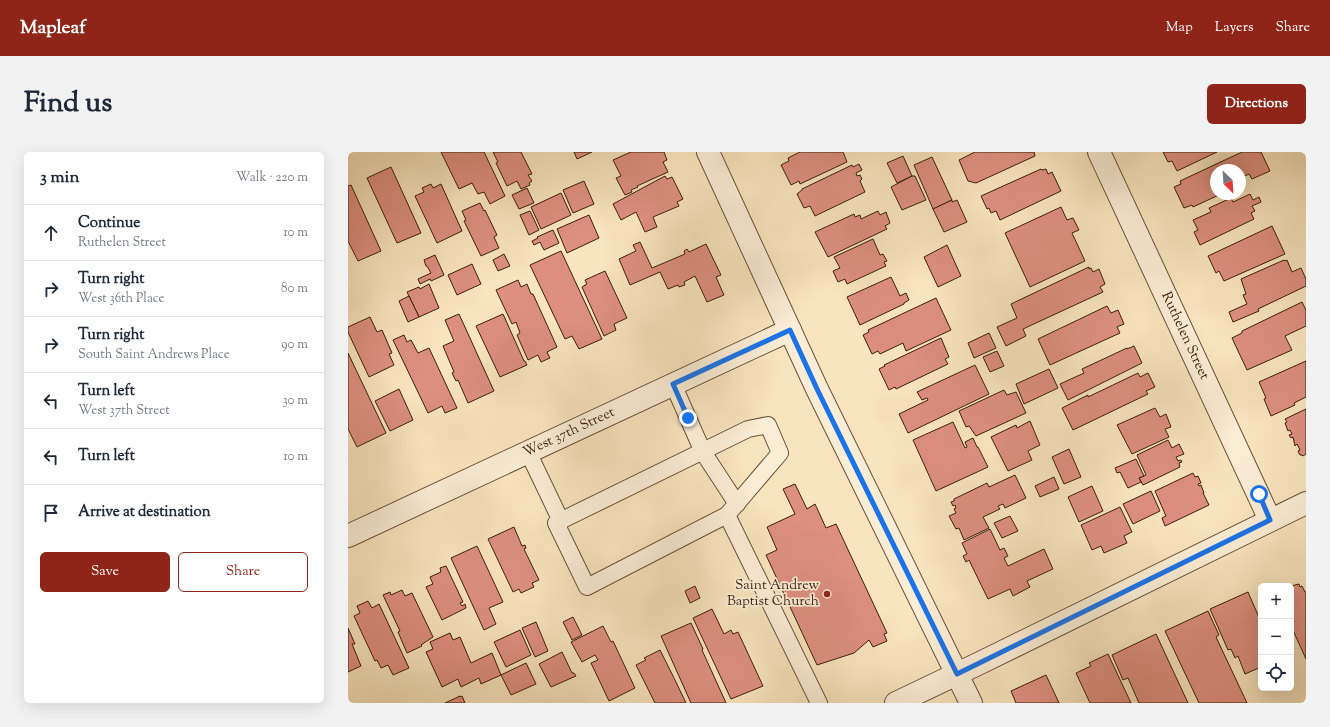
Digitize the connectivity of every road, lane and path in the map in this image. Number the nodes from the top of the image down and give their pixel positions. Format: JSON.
{"nodes":[{"id":1,"x":708,"y":152,"type":"edge"},
{"id":2,"x":1099,"y":152,"type":"edge"},
{"id":3,"x":790,"y":330,"type":"junction"},
{"id":4,"x":673,"y":384,"type":"junction"},
{"id":5,"x":528,"y":452,"type":"junction"},
{"id":6,"x":703,"y":452,"type":"junction"},
{"id":7,"x":1306,"y":503,"type":"edge"},
{"id":8,"x":732,"y":509,"type":"junction"},
{"id":9,"x":1270,"y":520,"type":"junction"},
{"id":10,"x":561,"y":521,"type":"junction"},
{"id":11,"x":348,"y":536,"type":"edge"},
{"id":12,"x":957,"y":674,"type":"junction"},
{"id":13,"x":819,"y":703,"type":"edge"},
{"id":14,"x":896,"y":703,"type":"edge"},
{"id":15,"x":971,"y":703,"type":"edge"}],
"edges":[{"from":1,"to":3,"type":"street"},
{"from":2,"to":9,"type":"street","name":"Ruthelen Street"},
{"from":3,"to":4,"type":"street","name":"West 37th Street"},
{"from":3,"to":12,"type":"street"},
{"from":4,"to":5,"type":"street","name":"West 37th Street"},
{"from":4,"to":6,"type":"lane"},
{"from":5,"to":10,"type":"lane"},
{"from":5,"to":11,"type":"street","name":"West 37th Street"},
{"from":6,"to":8,"type":"lane"},
{"from":6,"to":8,"type":"lane"},
{"from":6,"to":10,"type":"lane"},
{"from":7,"to":9,"type":"street"},
{"from":8,"to":10,"type":"lane"},
{"from":8,"to":13,"type":"lane"},
{"from":9,"to":12,"type":"street"},
{"from":12,"to":14,"type":"street"},
{"from":12,"to":15,"type":"street"}]}
